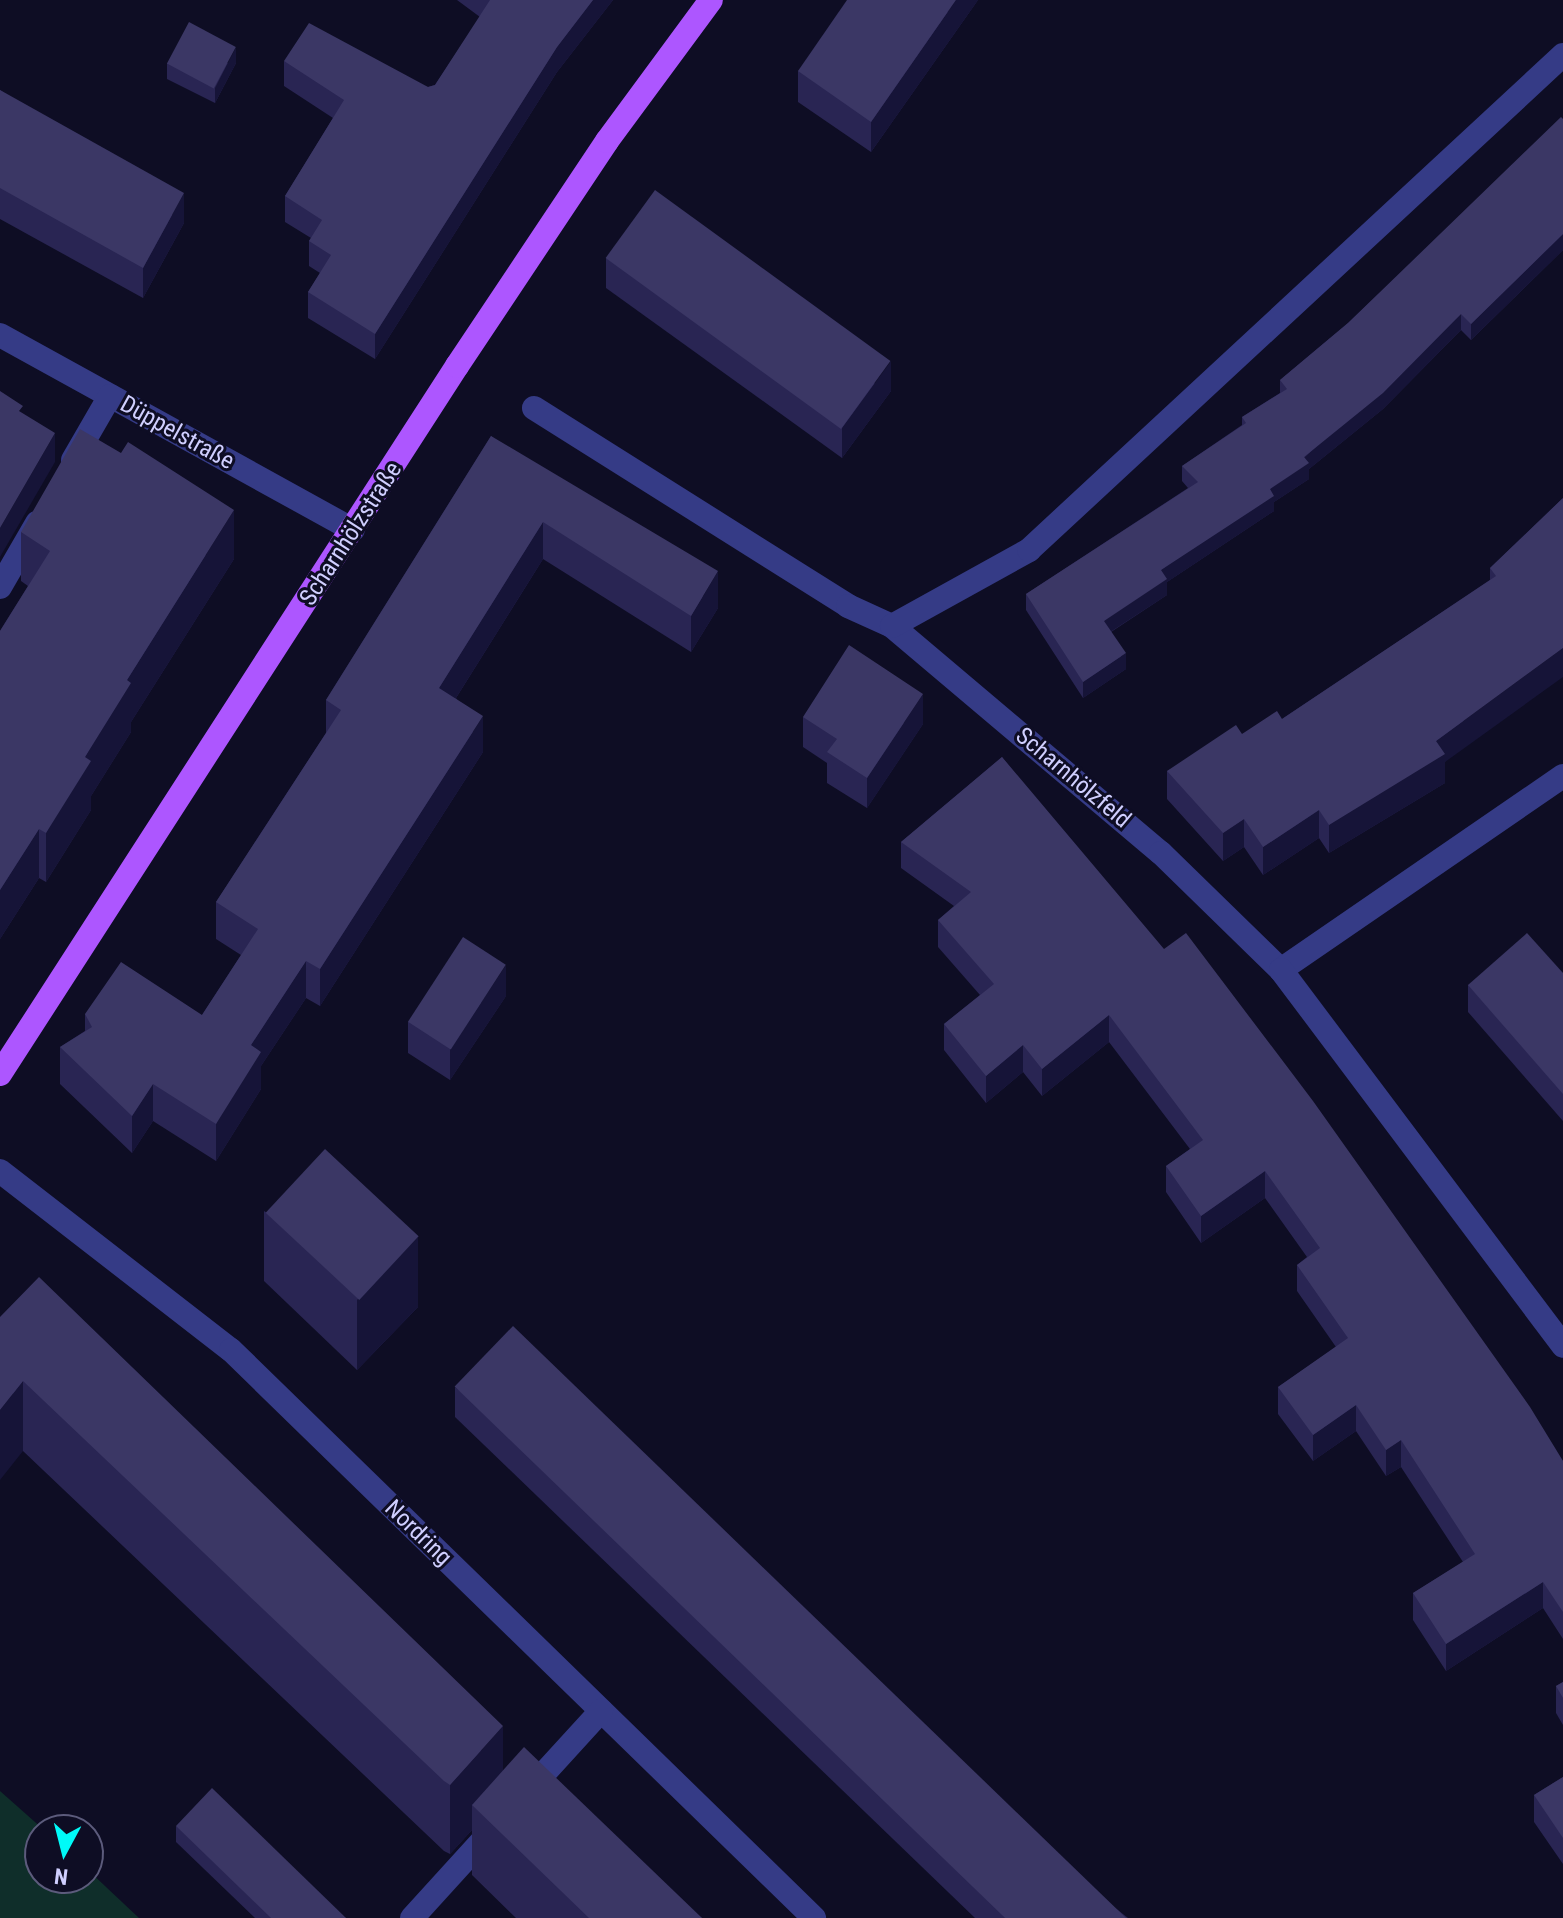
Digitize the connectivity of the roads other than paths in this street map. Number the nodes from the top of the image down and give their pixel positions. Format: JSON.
{"nodes":[{"id":1,"x":711,"y":0,"type":"edge"},
{"id":2,"x":1563,"y":55,"type":"edge"},
{"id":3,"x":0,"y":335,"type":"edge"},
{"id":4,"x":110,"y":396,"type":"junction"},
{"id":5,"x":534,"y":408,"type":"dead end"},
{"id":6,"x":63,"y":478,"type":"edge"},
{"id":7,"x":47,"y":505,"type":"edge"},
{"id":8,"x":353,"y":530,"type":"junction"},
{"id":9,"x":0,"y":587,"type":"edge"},
{"id":10,"x":892,"y":626,"type":"junction"},
{"id":11,"x":1563,"y":776,"type":"edge"},
{"id":12,"x":1281,"y":970,"type":"junction"},
{"id":13,"x":0,"y":1074,"type":"edge"},
{"id":14,"x":0,"y":1171,"type":"edge"},
{"id":15,"x":1563,"y":1346,"type":"edge"},
{"id":16,"x":601,"y":1711,"type":"junction"},
{"id":17,"x":412,"y":1918,"type":"edge"},
{"id":18,"x":814,"y":1918,"type":"edge"}],
"edges":[{"from":1,"to":8,"type":"main road","name":"Scharnhölzstraße"},
{"from":2,"to":10,"type":"street"},
{"from":3,"to":4,"type":"street","name":"Düppelstraße"},
{"from":4,"to":6,"type":"street"},
{"from":4,"to":8,"type":"street","name":"Düppelstraße"},
{"from":5,"to":10,"type":"street","name":"Scharnhölzfeld"},
{"from":7,"to":9,"type":"street"},
{"from":8,"to":13,"type":"main road","name":"Scharnhölzstraße"},
{"from":10,"to":12,"type":"street","name":"Scharnhölzfeld"},
{"from":11,"to":12,"type":"street"},
{"from":12,"to":15,"type":"street","name":"Scharnhölzfeld"},
{"from":14,"to":16,"type":"street","name":"Nordring"},
{"from":16,"to":17,"type":"street"},
{"from":16,"to":18,"type":"street","name":"Nordring"}]}
